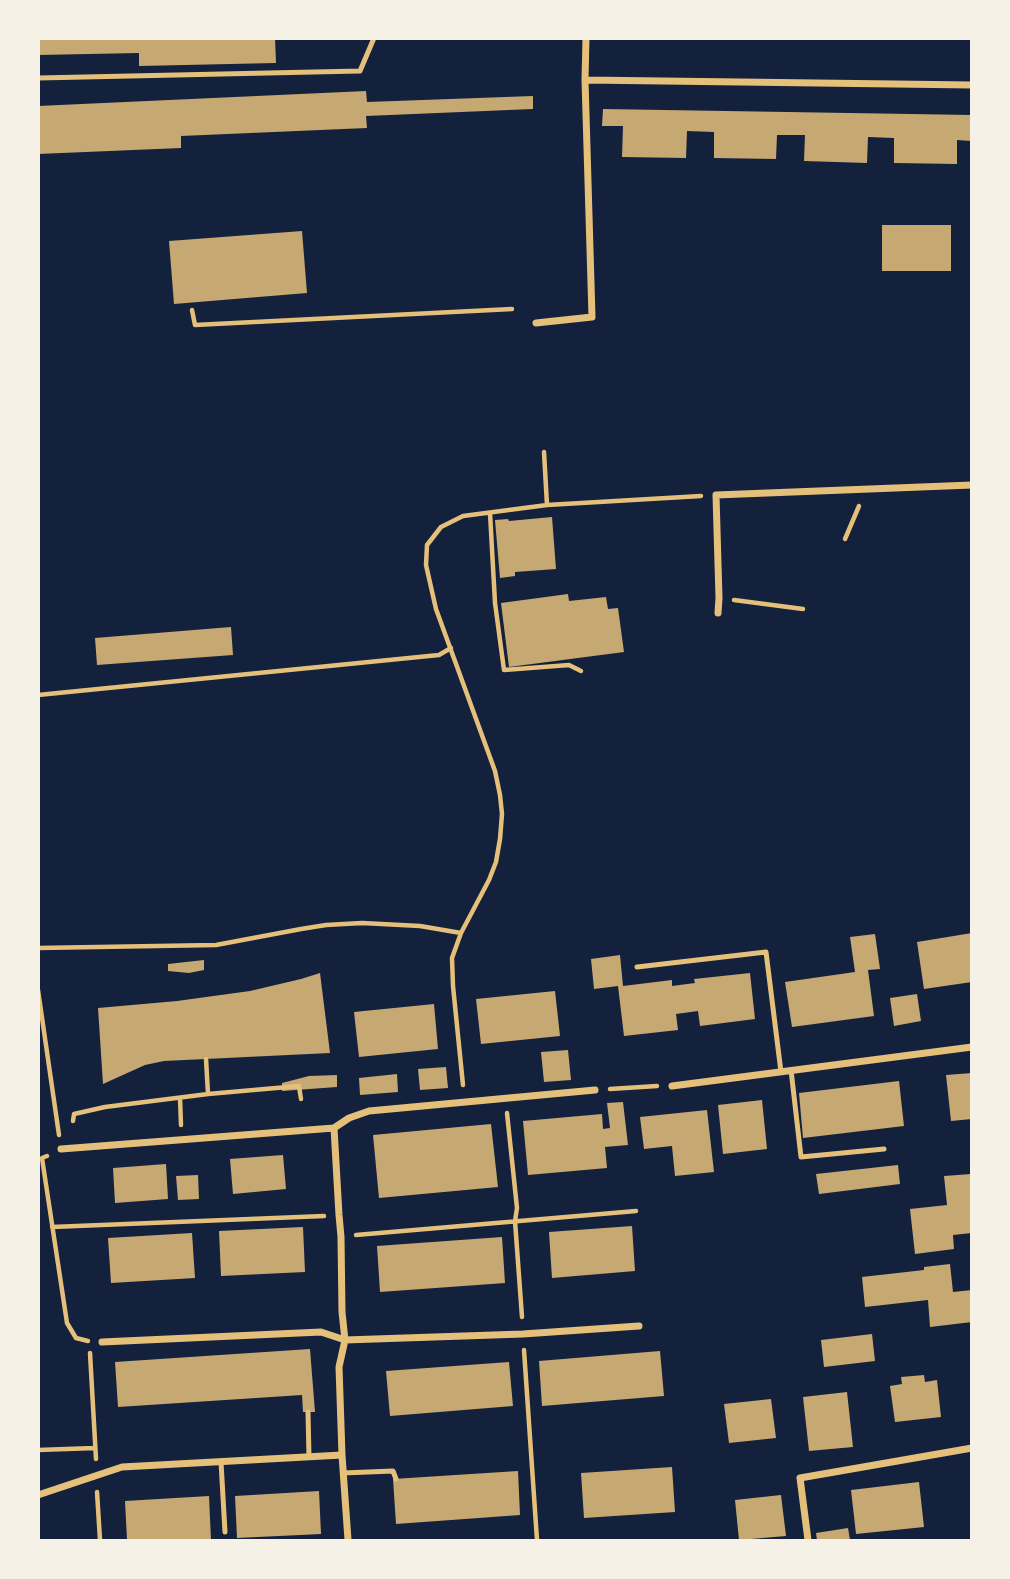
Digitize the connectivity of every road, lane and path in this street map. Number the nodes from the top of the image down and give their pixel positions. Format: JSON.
{"nodes":[{"id":1,"x":374,"y":38,"type":"edge"},
{"id":2,"x":586,"y":38,"type":"edge"},
{"id":3,"x":38,"y":78,"type":"edge"},
{"id":4,"x":585,"y":80,"type":"junction"},
{"id":5,"x":971,"y":85,"type":"edge"},
{"id":6,"x":512,"y":309,"type":"dead end"},
{"id":7,"x":192,"y":310,"type":"dead end"},
{"id":8,"x":536,"y":323,"type":"dead end"},
{"id":9,"x":544,"y":453,"type":"dead end"},
{"id":10,"x":971,"y":485,"type":"edge"},
{"id":11,"x":865,"y":489,"type":"junction"},
{"id":12,"x":716,"y":495,"type":"junction"},
{"id":13,"x":547,"y":505,"type":"junction"},
{"id":14,"x":490,"y":513,"type":"junction"},
{"id":15,"x":845,"y":539,"type":"dead end"},
{"id":16,"x":719,"y":598,"type":"junction"},
{"id":17,"x":803,"y":608,"type":"dead end"},
{"id":18,"x":718,"y":613,"type":"dead end"},
{"id":19,"x":451,"y":648,"type":"junction"},
{"id":20,"x":581,"y":671,"type":"dead end"},
{"id":21,"x":38,"y":695,"type":"edge"},
{"id":22,"x":461,"y":933,"type":"junction"},
{"id":23,"x":38,"y":948,"type":"edge"},
{"id":24,"x":637,"y":967,"type":"dead end"},
{"id":25,"x":38,"y":990,"type":"edge"},
{"id":26,"x":971,"y":1047,"type":"edge"},
{"id":27,"x":206,"y":1059,"type":"dead end"},
{"id":28,"x":791,"y":1070,"type":"junction"},
{"id":29,"x":781,"y":1072,"type":"junction"},
{"id":30,"x":672,"y":1086,"type":"joint"},
{"id":31,"x":595,"y":1090,"type":"joint"},
{"id":32,"x":208,"y":1094,"type":"junction"},
{"id":33,"x":180,"y":1098,"type":"junction"},
{"id":34,"x":301,"y":1099,"type":"dead end"},
{"id":35,"x":464,"y":1103,"type":"junction"},
{"id":36,"x":57,"y":1121,"type":"dead end"},
{"id":37,"x":73,"y":1121,"type":"dead end"},
{"id":38,"x":334,"y":1128,"type":"junction"},
{"id":39,"x":182,"y":1140,"type":"junction"},
{"id":40,"x":61,"y":1149,"type":"dead end"},
{"id":41,"x":884,"y":1149,"type":"dead end"},
{"id":42,"x":42,"y":1158,"type":"dead end"},
{"id":43,"x":636,"y":1211,"type":"dead end"},
{"id":44,"x":339,"y":1215,"type":"junction"},
{"id":45,"x":52,"y":1227,"type":"junction"},
{"id":46,"x":341,"y":1237,"type":"junction"},
{"id":47,"x":639,"y":1326,"type":"dead end"},
{"id":48,"x":345,"y":1340,"type":"junction"},
{"id":49,"x":102,"y":1342,"type":"dead end"},
{"id":50,"x":308,"y":1412,"type":"dead end"},
{"id":51,"x":971,"y":1448,"type":"edge"},
{"id":52,"x":38,"y":1450,"type":"edge"},
{"id":53,"x":342,"y":1455,"type":"junction"},
{"id":54,"x":309,"y":1457,"type":"junction"},
{"id":55,"x":221,"y":1462,"type":"junction"},
{"id":56,"x":343,"y":1473,"type":"junction"},
{"id":57,"x":396,"y":1479,"type":"dead end"},
{"id":58,"x":38,"y":1495,"type":"edge"},
{"id":59,"x":98,"y":1506,"type":"dead end"},
{"id":60,"x":225,"y":1532,"type":"dead end"},
{"id":61,"x":100,"y":1541,"type":"edge"},
{"id":62,"x":348,"y":1541,"type":"edge"},
{"id":63,"x":808,"y":1541,"type":"edge"}],
"edges":[{"from":1,"to":3,"type":"lane"},
{"from":2,"to":4,"type":"street"},
{"from":4,"to":5,"type":"street"},
{"from":4,"to":8,"type":"street"},
{"from":6,"to":7,"type":"path"},
{"from":9,"to":13,"type":"path"},
{"from":10,"to":11,"type":"street"},
{"from":11,"to":12,"type":"street"},
{"from":11,"to":15,"type":"path"},
{"from":12,"to":13,"type":"path"},
{"from":12,"to":16,"type":"street"},
{"from":13,"to":14,"type":"path"},
{"from":14,"to":19,"type":"path"},
{"from":14,"to":20,"type":"path"},
{"from":16,"to":17,"type":"path"},
{"from":16,"to":18,"type":"street"},
{"from":19,"to":21,"type":"path"},
{"from":19,"to":22,"type":"path"},
{"from":22,"to":23,"type":"path"},
{"from":22,"to":35,"type":"path"},
{"from":24,"to":29,"type":"lane"},
{"from":25,"to":36,"type":"path"},
{"from":26,"to":28,"type":"street"},
{"from":27,"to":32,"type":"path"},
{"from":28,"to":29,"type":"street"},
{"from":28,"to":41,"type":"lane"},
{"from":29,"to":30,"type":"street"},
{"from":30,"to":31,"type":"path"},
{"from":31,"to":35,"type":"street"},
{"from":32,"to":33,"type":"path"},
{"from":32,"to":34,"type":"path"},
{"from":33,"to":37,"type":"path"},
{"from":33,"to":39,"type":"path"},
{"from":35,"to":38,"type":"street"},
{"from":38,"to":39,"type":"street"},
{"from":38,"to":44,"type":"street"},
{"from":39,"to":40,"type":"street"},
{"from":42,"to":45,"type":"path"},
{"from":43,"to":46,"type":"path"},
{"from":44,"to":45,"type":"path"},
{"from":44,"to":46,"type":"street"},
{"from":45,"to":52,"type":"path"},
{"from":46,"to":48,"type":"street"},
{"from":47,"to":48,"type":"street"},
{"from":48,"to":49,"type":"street"},
{"from":48,"to":53,"type":"street"},
{"from":50,"to":54,"type":"lane"},
{"from":51,"to":63,"type":"street"},
{"from":53,"to":54,"type":"street"},
{"from":53,"to":56,"type":"street"},
{"from":54,"to":55,"type":"street"},
{"from":55,"to":58,"type":"street"},
{"from":55,"to":60,"type":"lane"},
{"from":56,"to":57,"type":"lane"},
{"from":56,"to":62,"type":"street"},
{"from":59,"to":61,"type":"path"}]}
